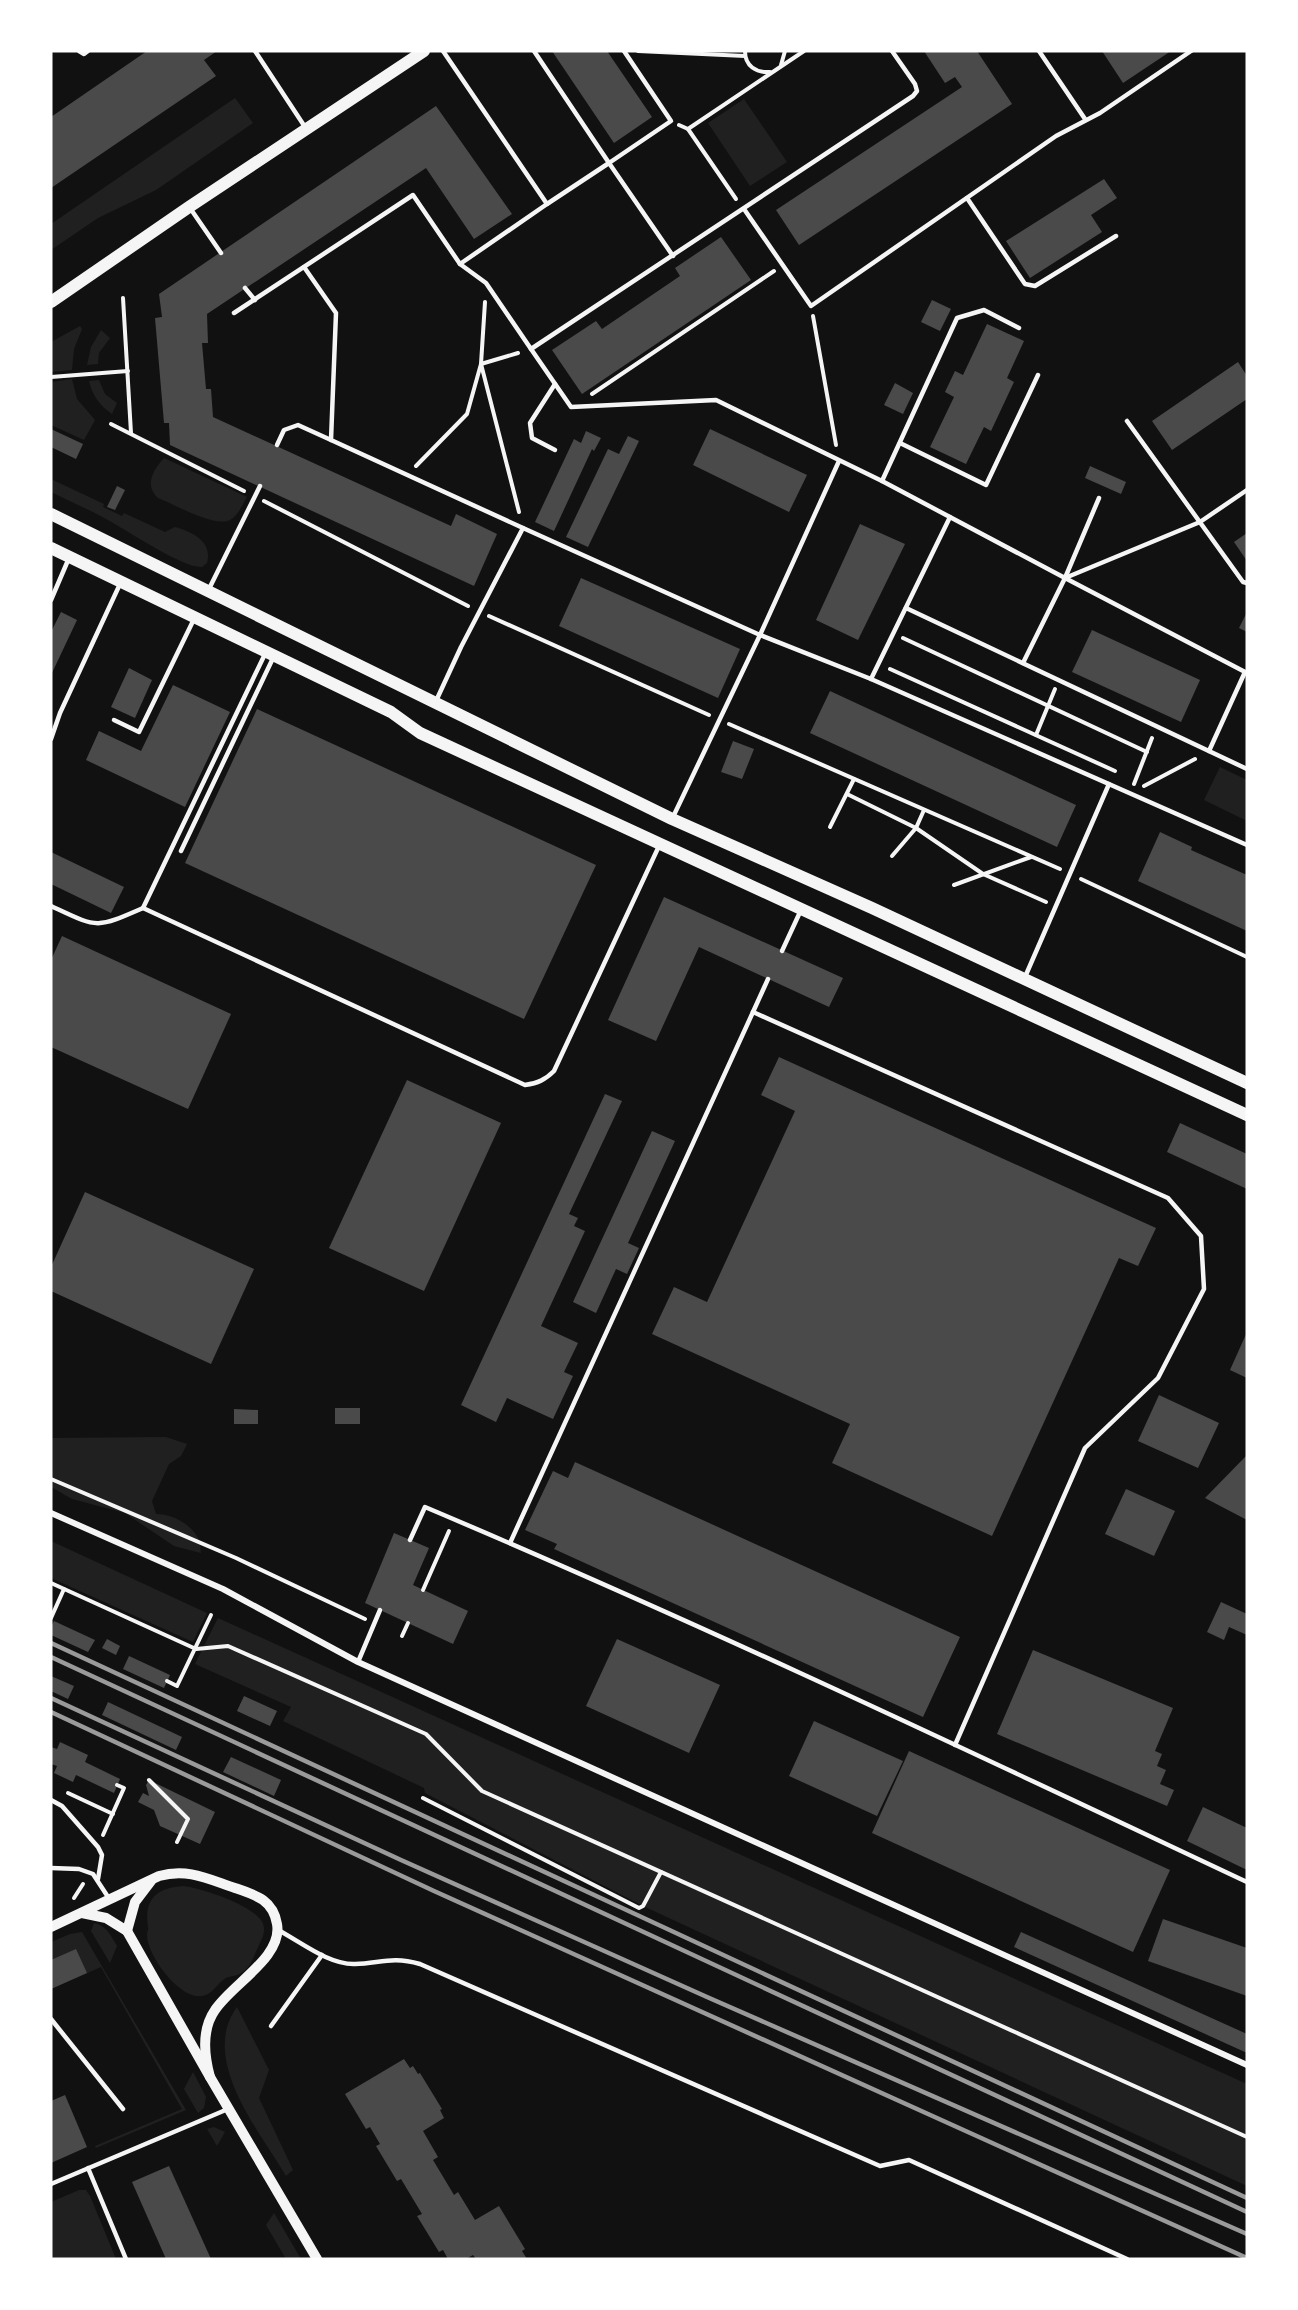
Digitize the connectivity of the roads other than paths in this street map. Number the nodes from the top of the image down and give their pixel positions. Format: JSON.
{"nodes":[{"id":1,"x":79,"y":51,"type":"edge"},
{"id":2,"x":88,"y":51,"type":"edge"},
{"id":3,"x":255,"y":51,"type":"edge"},
{"id":4,"x":424,"y":51,"type":"edge"},
{"id":5,"x":443,"y":51,"type":"edge"},
{"id":6,"x":534,"y":51,"type":"edge"},
{"id":7,"x":626,"y":51,"type":"edge"},
{"id":8,"x":892,"y":51,"type":"edge"},
{"id":9,"x":1039,"y":51,"type":"edge"},
{"id":10,"x":1191,"y":51,"type":"edge"},
{"id":11,"x":1085,"y":119,"type":"junction"},
{"id":12,"x":307,"y":129,"type":"junction"},
{"id":13,"x":609,"y":163,"type":"junction"},
{"id":14,"x":967,"y":198,"type":"junction"},
{"id":15,"x":547,"y":204,"type":"junction"},
{"id":16,"x":189,"y":207,"type":"junction"},
{"id":17,"x":744,"y":209,"type":"junction"},
{"id":18,"x":1116,"y":236,"type":"dead end"},
{"id":19,"x":221,"y":253,"type":"dead end"},
{"id":20,"x":673,"y":256,"type":"junction"},
{"id":21,"x":460,"y":264,"type":"junction"},
{"id":22,"x":304,"y":267,"type":"junction"},
{"id":23,"x":245,"y":288,"type":"dead end"},
{"id":24,"x":255,"y":300,"type":"junction"},
{"id":25,"x":51,"y":302,"type":"edge"},
{"id":26,"x":234,"y":313,"type":"dead end"},
{"id":27,"x":1019,"y":328,"type":"dead end"},
{"id":28,"x":531,"y":349,"type":"junction"},
{"id":29,"x":1038,"y":375,"type":"dead end"},
{"id":30,"x":555,"y":384,"type":"junction"},
{"id":31,"x":1127,"y":421,"type":"dead end"},
{"id":32,"x":331,"y":440,"type":"junction"},
{"id":33,"x":900,"y":443,"type":"junction"},
{"id":34,"x":277,"y":445,"type":"dead end"},
{"id":35,"x":555,"y":450,"type":"dead end"},
{"id":36,"x":839,"y":461,"type":"junction"},
{"id":37,"x":882,"y":481,"type":"junction"},
{"id":38,"x":260,"y":486,"type":"dead end"},
{"id":39,"x":1247,"y":490,"type":"edge"},
{"id":40,"x":1099,"y":498,"type":"dead end"},
{"id":41,"x":51,"y":514,"type":"edge"},
{"id":42,"x":950,"y":517,"type":"junction"},
{"id":43,"x":1200,"y":522,"type":"junction"},
{"id":44,"x":523,"y":528,"type":"junction"},
{"id":45,"x":51,"y":548,"type":"edge"},
{"id":46,"x":70,"y":557,"type":"junction"},
{"id":47,"x":1065,"y":578,"type":"junction"},
{"id":48,"x":121,"y":581,"type":"junction"},
{"id":49,"x":1247,"y":583,"type":"edge"},
{"id":50,"x":208,"y":592,"type":"junction"},
{"id":51,"x":51,"y":600,"type":"edge"},
{"id":52,"x":906,"y":608,"type":"junction"},
{"id":53,"x":194,"y":617,"type":"junction"},
{"id":54,"x":760,"y":635,"type":"junction"},
{"id":55,"x":270,"y":653,"type":"junction"},
{"id":56,"x":1023,"y":663,"type":"junction"},
{"id":57,"x":1246,"y":673,"type":"edge"},
{"id":58,"x":871,"y":679,"type":"junction"},
{"id":59,"x":435,"y":703,"type":"junction"},
{"id":60,"x":114,"y":720,"type":"dead end"},
{"id":61,"x":51,"y":739,"type":"edge"},
{"id":62,"x":1209,"y":751,"type":"junction"},
{"id":63,"x":1247,"y":769,"type":"edge"},
{"id":64,"x":1109,"y":784,"type":"junction"},
{"id":65,"x":672,"y":819,"type":"junction"},
{"id":66,"x":660,"y":844,"type":"junction"},
{"id":67,"x":1247,"y":845,"type":"edge"},
{"id":68,"x":181,"y":851,"type":"dead end"},
{"id":69,"x":51,"y":906,"type":"edge"},
{"id":70,"x":143,"y":908,"type":"junction"},
{"id":71,"x":802,"y":909,"type":"junction"},
{"id":72,"x":782,"y":951,"type":"dead end"},
{"id":73,"x":768,"y":979,"type":"dead end"},
{"id":74,"x":1024,"y":980,"type":"junction"},
{"id":75,"x":753,"y":1012,"type":"junction"},
{"id":76,"x":1247,"y":1083,"type":"edge"},
{"id":77,"x":1247,"y":1115,"type":"edge"},
{"id":78,"x":51,"y":1513,"type":"edge"},
{"id":79,"x":410,"y":1540,"type":"dead end"},
{"id":80,"x":510,"y":1543,"type":"junction"},
{"id":81,"x":380,"y":1610,"type":"dead end"},
{"id":82,"x":358,"y":1662,"type":"junction"},
{"id":83,"x":955,"y":1745,"type":"junction"},
{"id":84,"x":51,"y":1800,"type":"edge"},
{"id":85,"x":51,"y":1868,"type":"edge"},
{"id":86,"x":98,"y":1879,"type":"junction"},
{"id":87,"x":153,"y":1879,"type":"junction"},
{"id":88,"x":1247,"y":1882,"type":"edge"},
{"id":89,"x":110,"y":1900,"type":"junction"},
{"id":90,"x":81,"y":1913,"type":"junction"},
{"id":91,"x":51,"y":1927,"type":"edge"},
{"id":92,"x":278,"y":1930,"type":"junction"},
{"id":93,"x":127,"y":1931,"type":"junction"},
{"id":94,"x":322,"y":1955,"type":"junction"},
{"id":95,"x":51,"y":2019,"type":"edge"},
{"id":96,"x":271,"y":2026,"type":"dead end"},
{"id":97,"x":57,"y":2027,"type":"junction"},
{"id":98,"x":51,"y":2030,"type":"edge"},
{"id":99,"x":1247,"y":2065,"type":"edge"},
{"id":100,"x":210,"y":2077,"type":"junction"},
{"id":101,"x":123,"y":2109,"type":"dead end"},
{"id":102,"x":228,"y":2109,"type":"junction"},
{"id":103,"x":88,"y":2168,"type":"junction"},
{"id":104,"x":51,"y":2184,"type":"edge"},
{"id":105,"x":126,"y":2259,"type":"edge"},
{"id":106,"x":317,"y":2259,"type":"edge"},
{"id":107,"x":1127,"y":2259,"type":"edge"}],
"edges":[{"from":1,"to":2,"type":"lane"},
{"from":3,"to":12,"type":"lane"},
{"from":4,"to":12,"type":"main road"},
{"from":5,"to":15,"type":"lane"},
{"from":6,"to":13,"type":"lane"},
{"from":7,"to":13,"type":"lane"},
{"from":8,"to":17,"type":"lane"},
{"from":9,"to":11,"type":"lane"},
{"from":10,"to":11,"type":"lane"},
{"from":11,"to":14,"type":"lane"},
{"from":12,"to":16,"type":"main road"},
{"from":13,"to":15,"type":"lane"},
{"from":13,"to":20,"type":"lane"},
{"from":14,"to":17,"type":"lane"},
{"from":14,"to":18,"type":"lane"},
{"from":15,"to":21,"type":"lane"},
{"from":16,"to":19,"type":"lane"},
{"from":16,"to":25,"type":"main road"},
{"from":17,"to":20,"type":"lane"},
{"from":20,"to":28,"type":"lane"},
{"from":21,"to":22,"type":"lane"},
{"from":21,"to":28,"type":"lane"},
{"from":22,"to":24,"type":"lane"},
{"from":22,"to":32,"type":"lane"},
{"from":23,"to":24,"type":"lane"},
{"from":24,"to":26,"type":"lane"},
{"from":27,"to":33,"type":"lane"},
{"from":28,"to":30,"type":"lane"},
{"from":29,"to":33,"type":"lane"},
{"from":30,"to":35,"type":"lane"},
{"from":30,"to":36,"type":"lane"},
{"from":31,"to":43,"type":"lane"},
{"from":32,"to":34,"type":"lane"},
{"from":32,"to":44,"type":"lane"},
{"from":33,"to":37,"type":"lane"},
{"from":36,"to":37,"type":"lane"},
{"from":36,"to":54,"type":"lane"},
{"from":37,"to":42,"type":"lane"},
{"from":38,"to":50,"type":"lane"},
{"from":39,"to":43,"type":"lane"},
{"from":40,"to":47,"type":"lane"},
{"from":41,"to":50,"type":"main road"},
{"from":42,"to":47,"type":"lane"},
{"from":42,"to":52,"type":"lane"},
{"from":43,"to":47,"type":"lane"},
{"from":43,"to":49,"type":"lane"},
{"from":44,"to":54,"type":"lane"},
{"from":44,"to":59,"type":"lane"},
{"from":45,"to":46,"type":"main road"},
{"from":46,"to":48,"type":"main road"},
{"from":46,"to":51,"type":"lane"},
{"from":47,"to":56,"type":"lane"},
{"from":47,"to":57,"type":"lane"},
{"from":48,"to":53,"type":"main road"},
{"from":48,"to":61,"type":"lane"},
{"from":50,"to":59,"type":"main road"},
{"from":52,"to":56,"type":"lane"},
{"from":52,"to":58,"type":"lane"},
{"from":53,"to":55,"type":"main road"},
{"from":53,"to":60,"type":"lane"},
{"from":54,"to":58,"type":"lane"},
{"from":54,"to":65,"type":"lane"},
{"from":55,"to":66,"type":"main road"},
{"from":55,"to":68,"type":"lane"},
{"from":55,"to":70,"type":"lane"},
{"from":56,"to":62,"type":"lane"},
{"from":57,"to":62,"type":"lane"},
{"from":58,"to":64,"type":"lane"},
{"from":59,"to":65,"type":"main road"},
{"from":62,"to":63,"type":"lane"},
{"from":64,"to":67,"type":"lane"},
{"from":64,"to":74,"type":"lane"},
{"from":65,"to":74,"type":"main road"},
{"from":66,"to":70,"type":"lane"},
{"from":66,"to":71,"type":"main road"},
{"from":69,"to":70,"type":"lane"},
{"from":71,"to":72,"type":"lane"},
{"from":71,"to":77,"type":"main road"},
{"from":73,"to":75,"type":"lane"},
{"from":74,"to":76,"type":"main road"},
{"from":75,"to":80,"type":"lane"},
{"from":75,"to":83,"type":"lane"},
{"from":78,"to":82,"type":"street"},
{"from":79,"to":80,"type":"lane"},
{"from":80,"to":83,"type":"lane"},
{"from":81,"to":82,"type":"lane"},
{"from":82,"to":99,"type":"street"},
{"from":83,"to":88,"type":"lane"},
{"from":84,"to":86,"type":"lane"},
{"from":85,"to":86,"type":"lane"},
{"from":86,"to":89,"type":"lane"},
{"from":87,"to":89,"type":"street"},
{"from":87,"to":92,"type":"street"},
{"from":87,"to":93,"type":"street"},
{"from":89,"to":90,"type":"street"},
{"from":90,"to":91,"type":"street"},
{"from":90,"to":93,"type":"street"},
{"from":92,"to":94,"type":"lane"},
{"from":92,"to":100,"type":"street"},
{"from":93,"to":100,"type":"street"},
{"from":94,"to":96,"type":"lane"},
{"from":94,"to":107,"type":"lane"},
{"from":95,"to":97,"type":"lane"},
{"from":97,"to":98,"type":"lane"},
{"from":97,"to":101,"type":"lane"},
{"from":100,"to":102,"type":"street"},
{"from":102,"to":103,"type":"lane"},
{"from":102,"to":106,"type":"street"},
{"from":103,"to":104,"type":"lane"},
{"from":103,"to":105,"type":"lane"}]}
